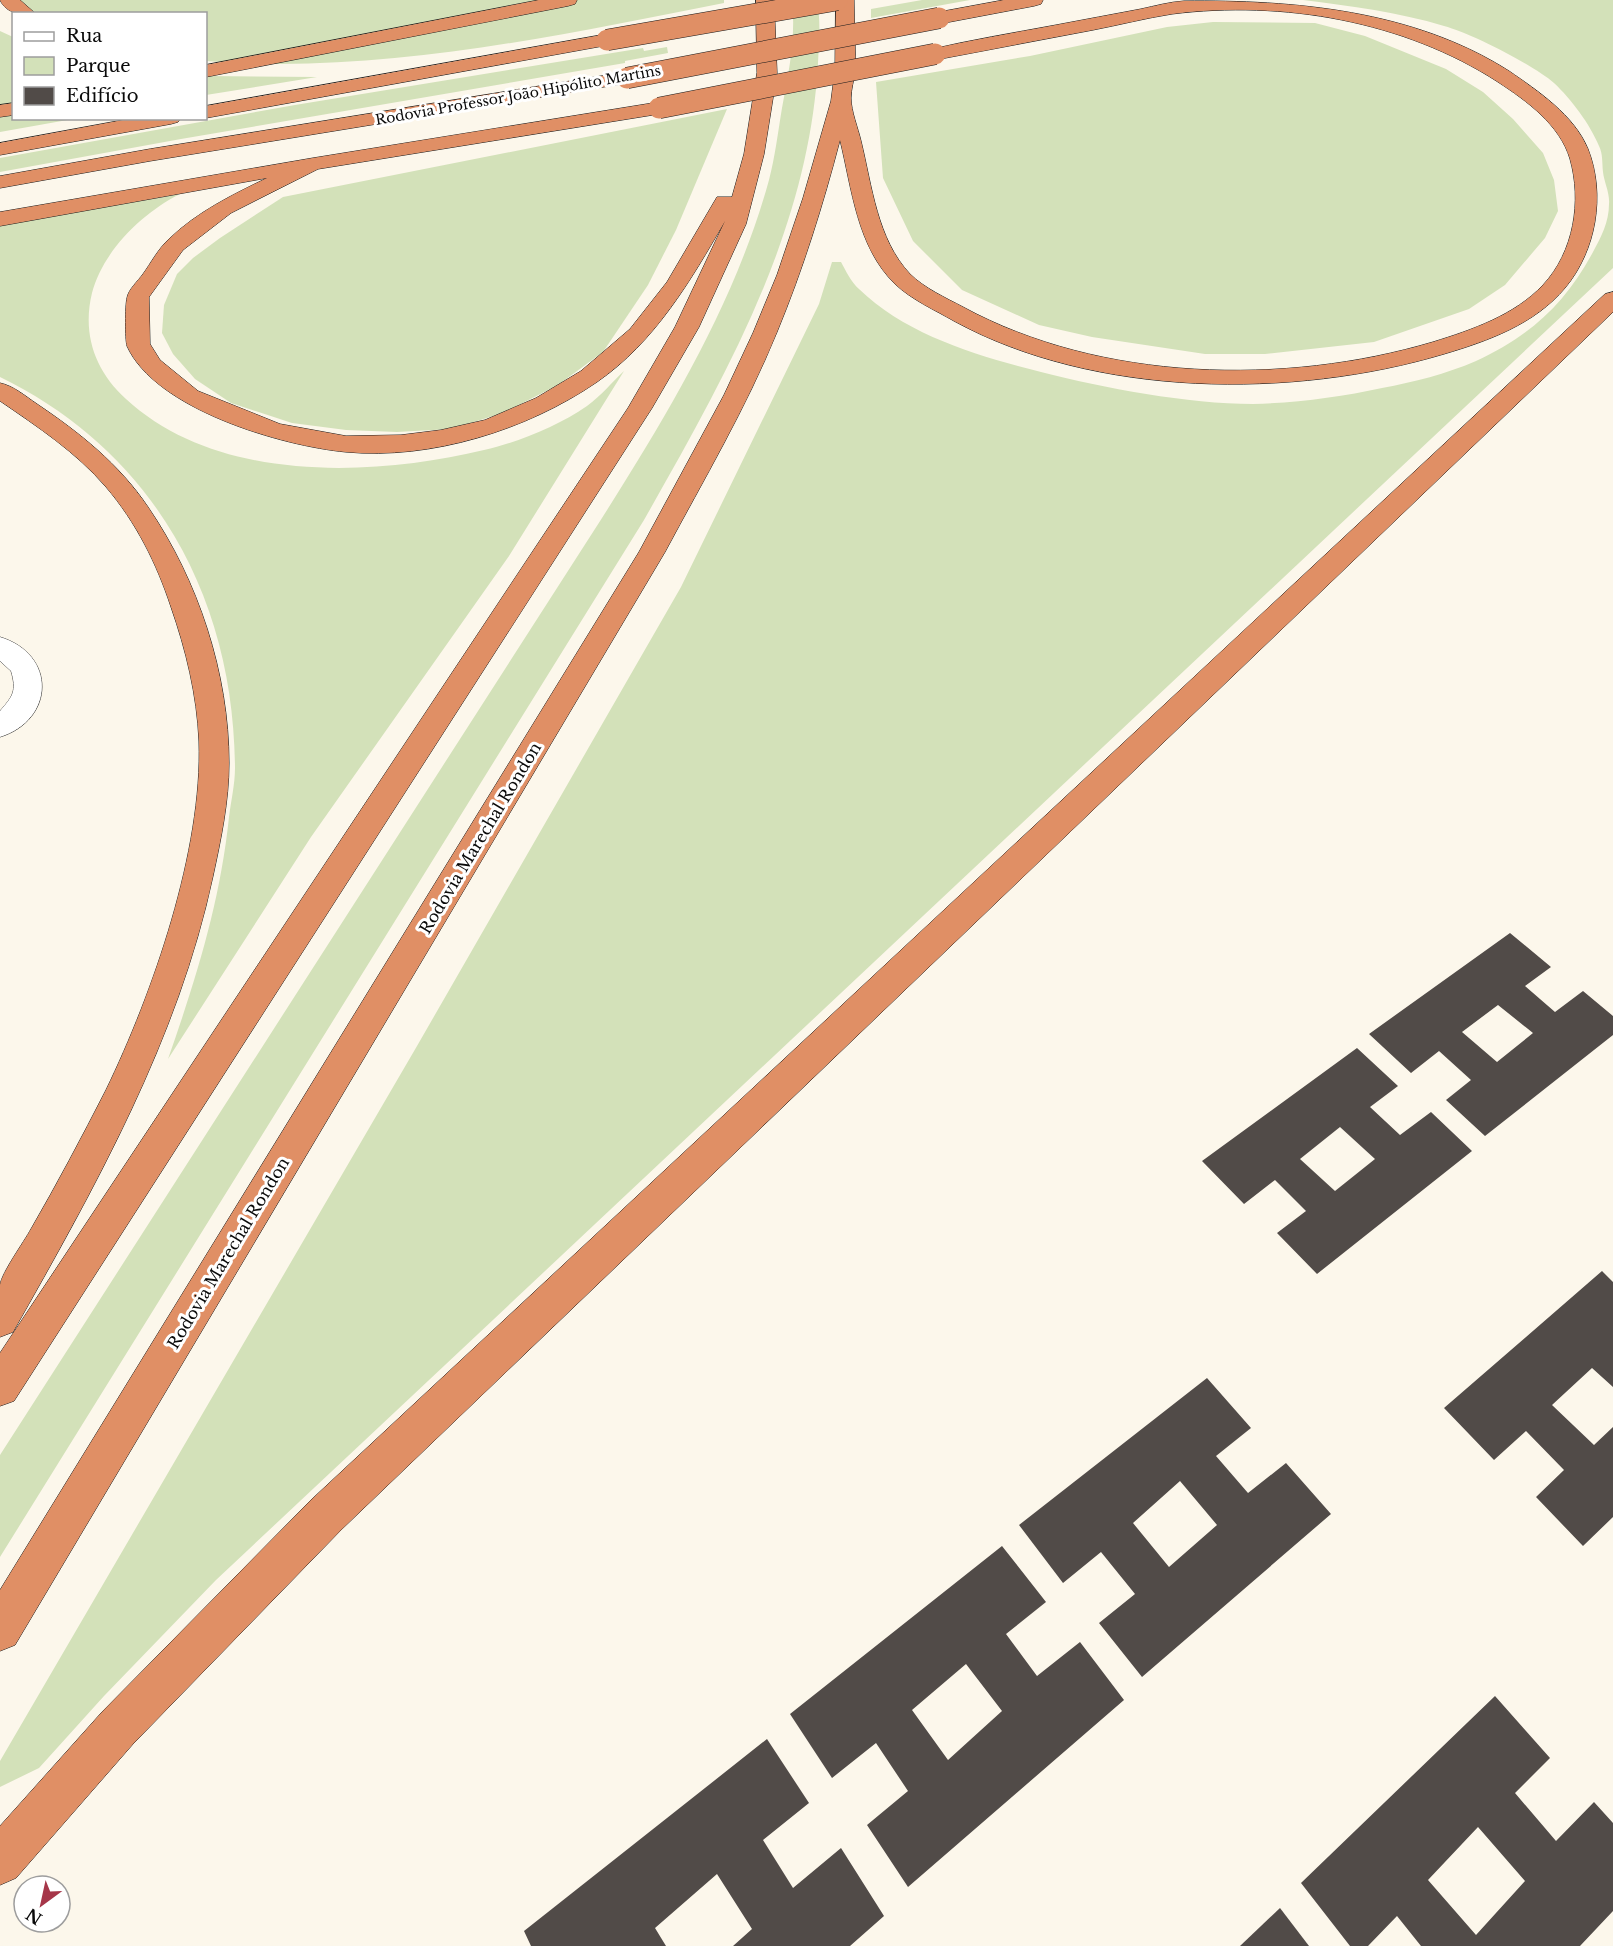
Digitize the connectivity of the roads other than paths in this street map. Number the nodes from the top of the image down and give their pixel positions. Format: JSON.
{"nodes":[{"id":1,"x":8,"y":0,"type":"edge"},
{"id":2,"x":568,"y":0,"type":"edge"},
{"id":3,"x":765,"y":0,"type":"edge"},
{"id":4,"x":837,"y":0,"type":"edge"},
{"id":5,"x":845,"y":0,"type":"edge"},
{"id":6,"x":1034,"y":0,"type":"edge"},
{"id":7,"x":1218,"y":0,"type":"edge"},
{"id":8,"x":1167,"y":9,"type":"junction"},
{"id":9,"x":24,"y":12,"type":"edge"},
{"id":10,"x":306,"y":51,"type":"junction"},
{"id":11,"x":207,"y":56,"type":"edge"},
{"id":12,"x":207,"y":71,"type":"edge"},
{"id":13,"x":841,"y":101,"type":"junction"},
{"id":14,"x":207,"y":112,"type":"edge"},
{"id":15,"x":160,"y":120,"type":"edge"},
{"id":16,"x":0,"y":149,"type":"edge"},
{"id":17,"x":754,"y":154,"type":"junction"},
{"id":18,"x":313,"y":164,"type":"junction"},
{"id":19,"x":0,"y":182,"type":"edge"},
{"id":20,"x":0,"y":219,"type":"edge"},
{"id":21,"x":1613,"y":299,"type":"edge"},
{"id":22,"x":0,"y":390,"type":"edge"},
{"id":23,"x":0,"y":647,"type":"edge"},
{"id":24,"x":5,"y":723,"type":"edge"},
{"id":25,"x":0,"y":1319,"type":"edge"},
{"id":26,"x":0,"y":1387,"type":"edge"},
{"id":27,"x":0,"y":1630,"type":"edge"},
{"id":28,"x":0,"y":1862,"type":"edge"}],
"edges":[{"from":1,"to":9,"type":"highway"},
{"from":2,"to":10,"type":"highway"},
{"from":3,"to":17,"type":"highway"},
{"from":4,"to":14,"type":"highway","bridge":true},
{"from":5,"to":13,"type":"highway","name":"Rodovia Marechal Rondon"},
{"from":6,"to":19,"type":"highway","name":"Rodovia Professor João Hipólito Martins","bridge":true},
{"from":7,"to":8,"type":"highway"},
{"from":8,"to":13,"type":"highway"},
{"from":8,"to":18,"type":"highway","bridge":true},
{"from":10,"to":11,"type":"highway"},
{"from":10,"to":12,"type":"highway"},
{"from":13,"to":27,"type":"highway","name":"Rodovia Marechal Rondon"},
{"from":15,"to":16,"type":"highway"},
{"from":17,"to":18,"type":"highway"},
{"from":17,"to":26,"type":"highway"},
{"from":18,"to":20,"type":"highway"},
{"from":21,"to":28,"type":"highway"},
{"from":22,"to":25,"type":"highway"},
{"from":23,"to":24,"type":"street"}]}
